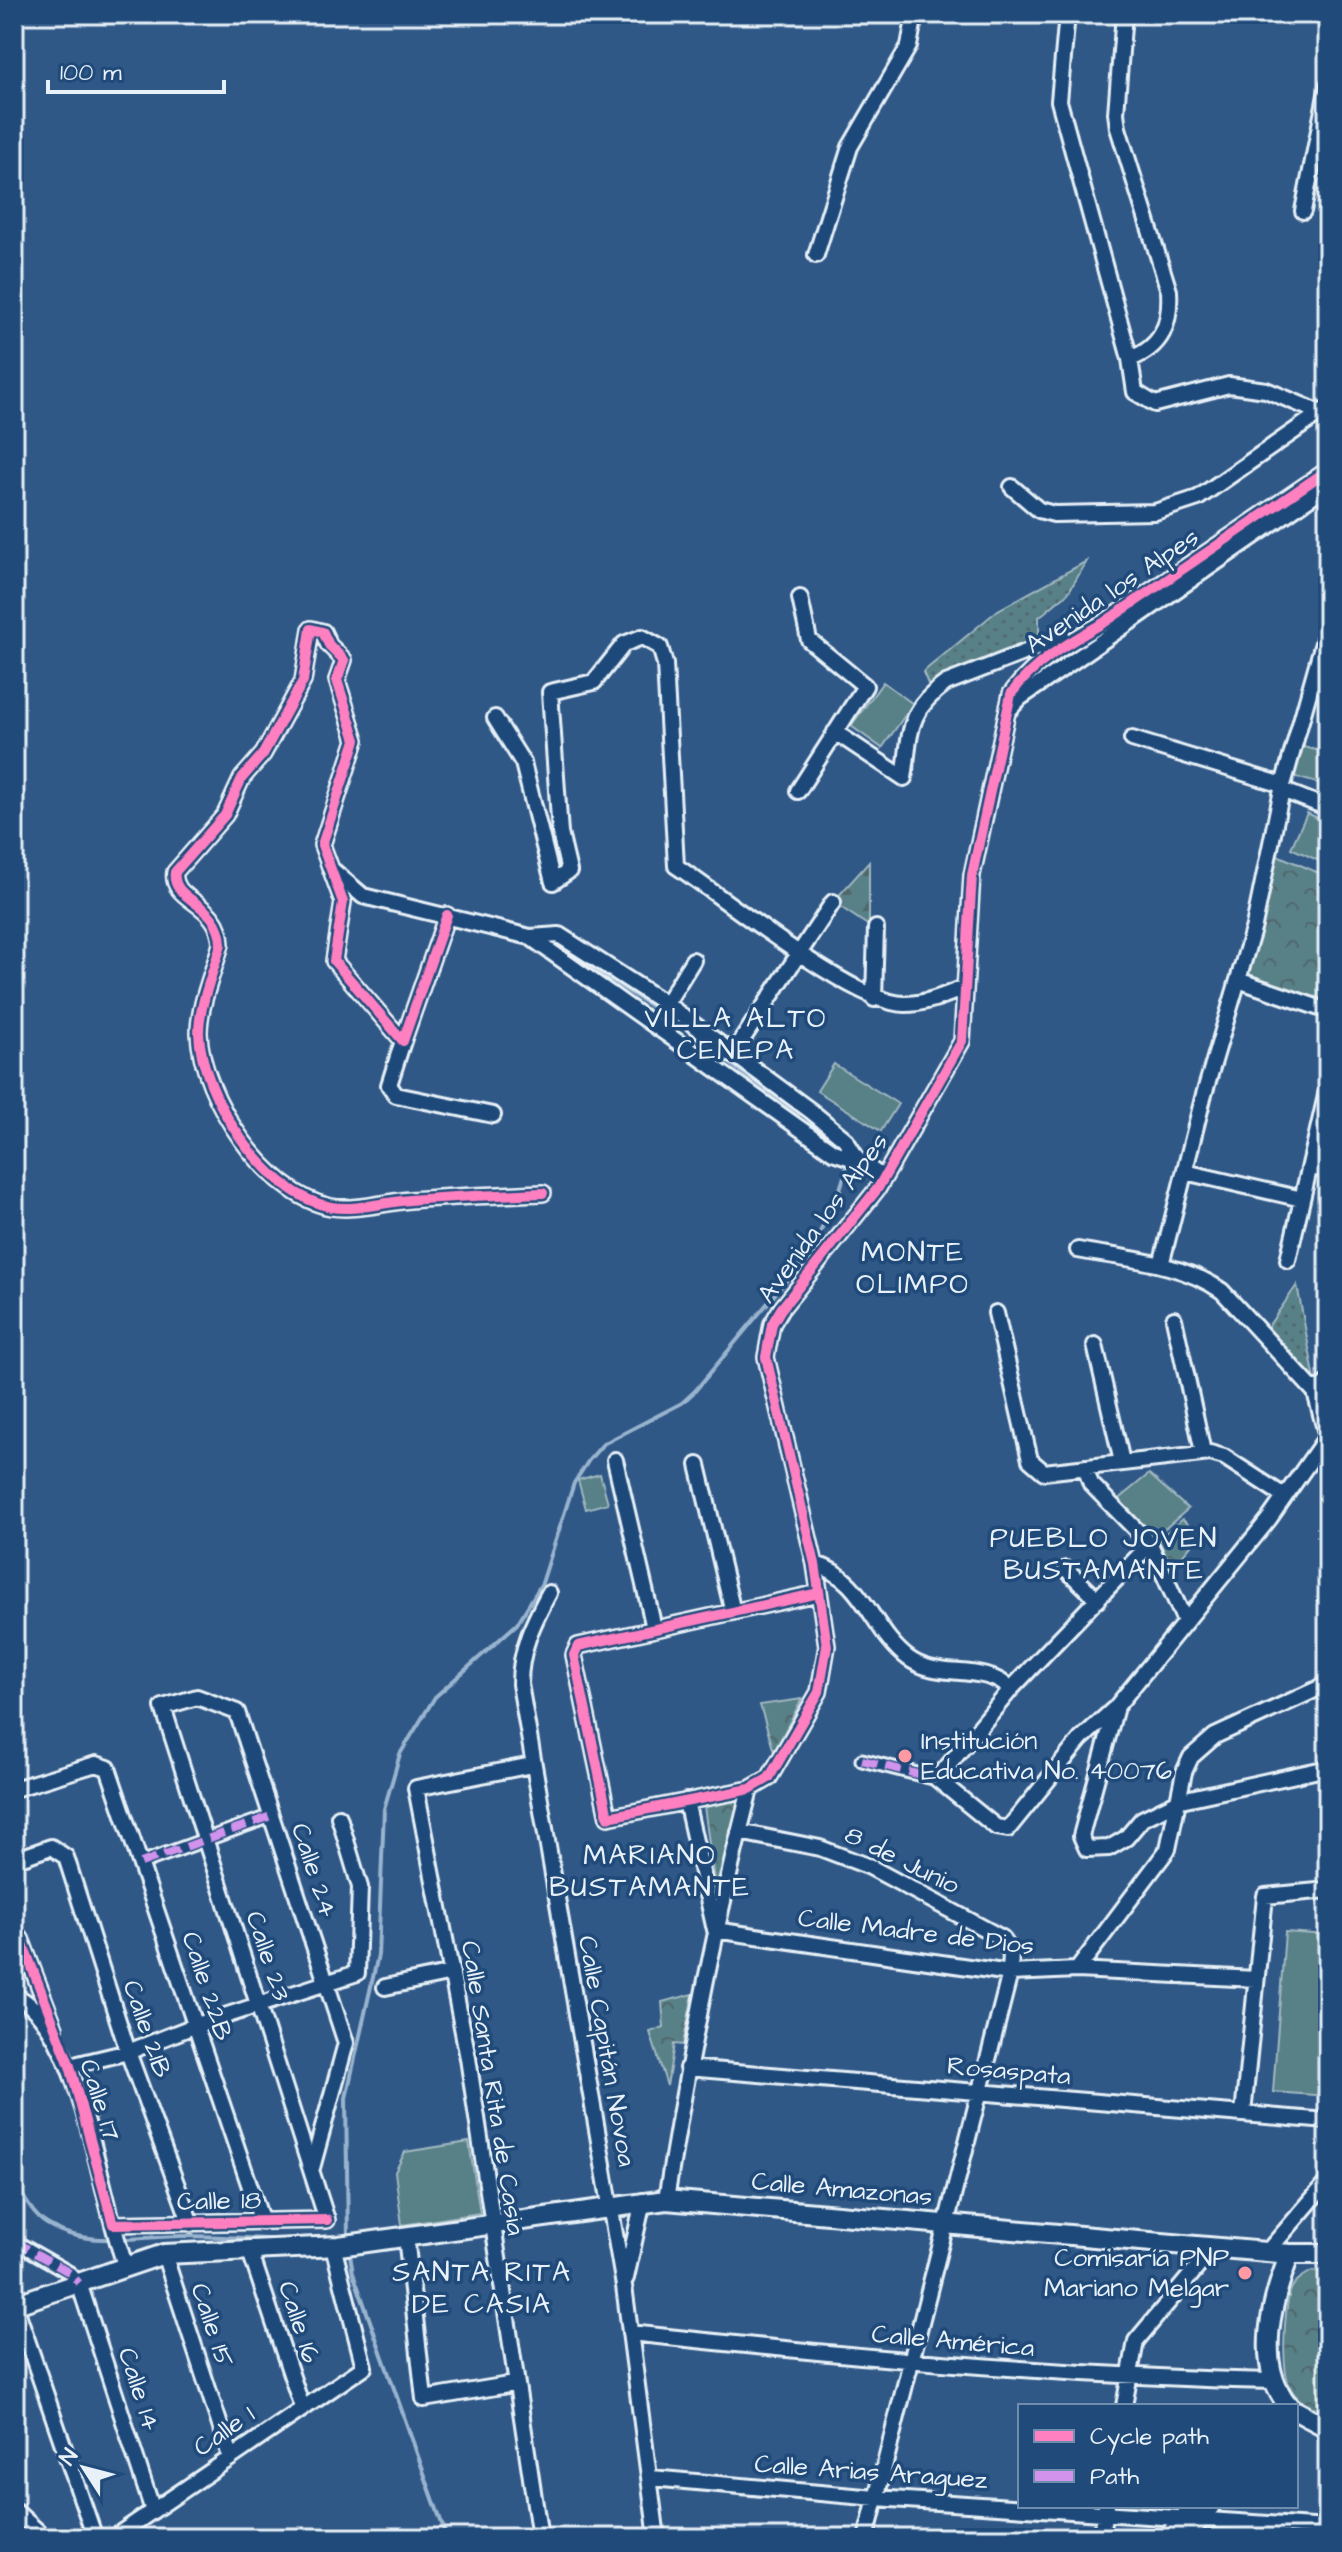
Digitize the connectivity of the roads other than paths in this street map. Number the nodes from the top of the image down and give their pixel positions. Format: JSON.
{"nodes":[{"id":1,"x":915,"y":14,"type":"edge"},
{"id":2,"x":1067,"y":14,"type":"edge"},
{"id":3,"x":1124,"y":14,"type":"edge"},
{"id":4,"x":1328,"y":85,"type":"edge"},
{"id":5,"x":1303,"y":211,"type":"dead end"},
{"id":6,"x":816,"y":255,"type":"dead end"},
{"id":7,"x":1130,"y":359,"type":"junction"},
{"id":8,"x":1325,"y":413,"type":"edge"},
{"id":9,"x":1328,"y":470,"type":"edge"},
{"id":10,"x":1328,"y":485,"type":"edge"},
{"id":11,"x":1012,"y":487,"type":"dead end"},
{"id":12,"x":800,"y":598,"type":"dead end"},
{"id":13,"x":1328,"y":625,"type":"edge"},
{"id":14,"x":1069,"y":642,"type":"junction"},
{"id":15,"x":1006,"y":713,"type":"junction"},
{"id":16,"x":495,"y":718,"type":"dead end"},
{"id":17,"x":835,"y":732,"type":"junction"},
{"id":18,"x":1132,"y":739,"type":"dead end"},
{"id":19,"x":1283,"y":787,"type":"junction"},
{"id":20,"x":798,"y":791,"type":"dead end"},
{"id":21,"x":1328,"y":808,"type":"edge"},
{"id":22,"x":330,"y":868,"type":"junction"},
{"id":23,"x":833,"y":902,"type":"dead end"},
{"id":24,"x":447,"y":915,"type":"junction"},
{"id":25,"x":876,"y":928,"type":"dead end"},
{"id":26,"x":530,"y":937,"type":"junction"},
{"id":27,"x":800,"y":953,"type":"junction"},
{"id":28,"x":693,"y":960,"type":"dead end"},
{"id":29,"x":1238,"y":980,"type":"junction"},
{"id":30,"x":964,"y":988,"type":"junction"},
{"id":31,"x":874,"y":999,"type":"junction"},
{"id":32,"x":666,"y":1004,"type":"junction"},
{"id":33,"x":1328,"y":1011,"type":"edge"},
{"id":34,"x":403,"y":1041,"type":"junction"},
{"id":35,"x":732,"y":1055,"type":"junction"},
{"id":36,"x":1328,"y":1087,"type":"edge"},
{"id":37,"x":493,"y":1115,"type":"dead end"},
{"id":38,"x":849,"y":1158,"type":"junction"},
{"id":39,"x":1310,"y":1167,"type":"junction"},
{"id":40,"x":1328,"y":1170,"type":"edge"},
{"id":41,"x":1185,"y":1172,"type":"junction"},
{"id":42,"x":883,"y":1178,"type":"junction"},
{"id":43,"x":543,"y":1193,"type":"dead end"},
{"id":44,"x":1302,"y":1199,"type":"junction"},
{"id":45,"x":1078,"y":1250,"type":"dead end"},
{"id":46,"x":1288,"y":1260,"type":"dead end"},
{"id":47,"x":1161,"y":1265,"type":"junction"},
{"id":48,"x":996,"y":1313,"type":"dead end"},
{"id":49,"x":1174,"y":1319,"type":"dead end"},
{"id":50,"x":1095,"y":1345,"type":"dead end"},
{"id":51,"x":1328,"y":1382,"type":"edge"},
{"id":52,"x":1315,"y":1392,"type":"junction"},
{"id":53,"x":1327,"y":1436,"type":"edge"},
{"id":54,"x":1203,"y":1452,"type":"junction"},
{"id":55,"x":615,"y":1460,"type":"dead end"},
{"id":56,"x":1122,"y":1462,"type":"junction"},
{"id":57,"x":698,"y":1465,"type":"dead end"},
{"id":58,"x":1085,"y":1467,"type":"junction"},
{"id":59,"x":1284,"y":1496,"type":"junction"},
{"id":60,"x":1150,"y":1544,"type":"junction"},
{"id":61,"x":815,"y":1564,"type":"junction"},
{"id":62,"x":1066,"y":1569,"type":"dead end"},
{"id":63,"x":549,"y":1593,"type":"dead end"},
{"id":64,"x":819,"y":1593,"type":"junction"},
{"id":65,"x":1098,"y":1600,"type":"junction"},
{"id":66,"x":733,"y":1612,"type":"junction"},
{"id":67,"x":1185,"y":1621,"type":"junction"},
{"id":68,"x":654,"y":1628,"type":"junction"},
{"id":69,"x":1328,"y":1684,"type":"edge"},
{"id":70,"x":1011,"y":1689,"type":"junction"},
{"id":71,"x":1116,"y":1707,"type":"junction"},
{"id":72,"x":237,"y":1712,"type":"joint"},
{"id":73,"x":862,"y":1760,"type":"dead end"},
{"id":74,"x":532,"y":1765,"type":"junction"},
{"id":75,"x":1328,"y":1768,"type":"edge"},
{"id":76,"x":937,"y":1779,"type":"junction"},
{"id":77,"x":14,"y":1789,"type":"edge"},
{"id":78,"x":750,"y":1789,"type":"junction"},
{"id":79,"x":1181,"y":1800,"type":"junction"},
{"id":80,"x":686,"y":1801,"type":"junction"},
{"id":81,"x":271,"y":1816,"type":"junction"},
{"id":82,"x":339,"y":1817,"type":"dead end"},
{"id":83,"x":739,"y":1832,"type":"junction"},
{"id":84,"x":205,"y":1840,"type":"junction"},
{"id":85,"x":14,"y":1860,"type":"edge"},
{"id":86,"x":141,"y":1863,"type":"junction"},
{"id":87,"x":1328,"y":1890,"type":"edge"},
{"id":88,"x":715,"y":1930,"type":"junction"},
{"id":89,"x":14,"y":1941,"type":"edge"},
{"id":90,"x":1077,"y":1970,"type":"junction"},
{"id":91,"x":452,"y":1973,"type":"junction"},
{"id":92,"x":1010,"y":1973,"type":"junction"},
{"id":93,"x":1256,"y":1979,"type":"junction"},
{"id":94,"x":326,"y":1984,"type":"junction"},
{"id":95,"x":385,"y":1987,"type":"dead end"},
{"id":96,"x":14,"y":1995,"type":"edge"},
{"id":97,"x":258,"y":2005,"type":"junction"},
{"id":98,"x":194,"y":2026,"type":"junction"},
{"id":99,"x":128,"y":2052,"type":"junction"},
{"id":100,"x":70,"y":2066,"type":"junction"},
{"id":101,"x":687,"y":2068,"type":"junction"},
{"id":102,"x":980,"y":2093,"type":"junction"},
{"id":103,"x":1243,"y":2114,"type":"junction"},
{"id":104,"x":1328,"y":2121,"type":"edge"},
{"id":105,"x":312,"y":2168,"type":"junction"},
{"id":106,"x":1328,"y":2181,"type":"edge"},
{"id":107,"x":666,"y":2200,"type":"junction"},
{"id":108,"x":643,"y":2201,"type":"junction"},
{"id":109,"x":610,"y":2206,"type":"junction"},
{"id":110,"x":327,"y":2220,"type":"joint"},
{"id":111,"x":262,"y":2222,"type":"junction"},
{"id":112,"x":191,"y":2224,"type":"junction"},
{"id":113,"x":492,"y":2224,"type":"junction"},
{"id":114,"x":946,"y":2224,"type":"junction"},
{"id":115,"x":114,"y":2229,"type":"junction"},
{"id":116,"x":406,"y":2236,"type":"junction"},
{"id":117,"x":14,"y":2241,"type":"edge"},
{"id":118,"x":342,"y":2246,"type":"junction"},
{"id":119,"x":1215,"y":2246,"type":"junction"},
{"id":120,"x":250,"y":2251,"type":"junction"},
{"id":121,"x":1267,"y":2252,"type":"junction"},
{"id":122,"x":164,"y":2254,"type":"junction"},
{"id":123,"x":1290,"y":2254,"type":"junction"},
{"id":124,"x":1328,"y":2254,"type":"edge"},
{"id":125,"x":124,"y":2261,"type":"junction"},
{"id":126,"x":79,"y":2283,"type":"junction"},
{"id":127,"x":624,"y":2286,"type":"junction"},
{"id":128,"x":14,"y":2305,"type":"edge"},
{"id":129,"x":630,"y":2333,"type":"junction"},
{"id":130,"x":911,"y":2363,"type":"junction"},
{"id":131,"x":1129,"y":2378,"type":"junction"},
{"id":132,"x":1274,"y":2381,"type":"junction"},
{"id":133,"x":514,"y":2384,"type":"junction"},
{"id":134,"x":1124,"y":2404,"type":"edge"},
{"id":135,"x":1286,"y":2404,"type":"edge"},
{"id":136,"x":302,"y":2407,"type":"junction"},
{"id":137,"x":1298,"y":2412,"type":"edge"},
{"id":138,"x":1328,"y":2428,"type":"edge"},
{"id":139,"x":230,"y":2456,"type":"junction"},
{"id":140,"x":651,"y":2478,"type":"junction"},
{"id":141,"x":876,"y":2498,"type":"junction"},
{"id":142,"x":1018,"y":2505,"type":"edge"},
{"id":143,"x":1084,"y":2508,"type":"edge"},
{"id":144,"x":1105,"y":2509,"type":"edge"},
{"id":145,"x":14,"y":2510,"type":"edge"},
{"id":146,"x":153,"y":2511,"type":"junction"},
{"id":147,"x":1197,"y":2512,"type":"edge"},
{"id":148,"x":1328,"y":2528,"type":"edge"},
{"id":149,"x":45,"y":2538,"type":"edge"},
{"id":150,"x":95,"y":2538,"type":"edge"},
{"id":151,"x":113,"y":2538,"type":"edge"},
{"id":152,"x":540,"y":2538,"type":"edge"},
{"id":153,"x":657,"y":2538,"type":"edge"},
{"id":154,"x":866,"y":2538,"type":"edge"},
{"id":155,"x":1100,"y":2538,"type":"edge"},
{"id":156,"x":1168,"y":2538,"type":"edge"},
{"id":157,"x":1184,"y":2538,"type":"edge"}],
"edges":[{"from":1,"to":6,"type":"street"},
{"from":2,"to":7,"type":"street"},
{"from":3,"to":7,"type":"street"},
{"from":4,"to":5,"type":"street"},
{"from":7,"to":8,"type":"street"},
{"from":8,"to":11,"type":"street"},
{"from":9,"to":14,"type":"street","name":"Avenida los Alpes"},
{"from":10,"to":15,"type":"street","name":"Avenida los Alpes"},
{"from":12,"to":17,"type":"street"},
{"from":13,"to":19,"type":"street"},
{"from":14,"to":15,"type":"street","name":"Avenida los Alpes"},
{"from":14,"to":17,"type":"street"},
{"from":15,"to":30,"type":"street","name":"Avenida los Alpes"},
{"from":16,"to":27,"type":"street"},
{"from":17,"to":20,"type":"street"},
{"from":18,"to":19,"type":"street"},
{"from":19,"to":21,"type":"street"},
{"from":19,"to":29,"type":"street"},
{"from":22,"to":24,"type":"street"},
{"from":22,"to":34,"type":"street"},
{"from":22,"to":43,"type":"street"},
{"from":23,"to":27,"type":"street"},
{"from":24,"to":26,"type":"street"},
{"from":24,"to":34,"type":"street"},
{"from":25,"to":31,"type":"street"},
{"from":26,"to":32,"type":"street"},
{"from":26,"to":38,"type":"street"},
{"from":27,"to":31,"type":"street"},
{"from":27,"to":35,"type":"street"},
{"from":28,"to":32,"type":"street"},
{"from":29,"to":33,"type":"street"},
{"from":29,"to":41,"type":"street"},
{"from":30,"to":31,"type":"street"},
{"from":30,"to":42,"type":"street","name":"Avenida los Alpes"},
{"from":32,"to":35,"type":"street"},
{"from":34,"to":37,"type":"street"},
{"from":35,"to":38,"type":"street"},
{"from":36,"to":39,"type":"street"},
{"from":38,"to":42,"type":"street"},
{"from":39,"to":40,"type":"street"},
{"from":39,"to":44,"type":"street"},
{"from":41,"to":44,"type":"street"},
{"from":41,"to":47,"type":"street"},
{"from":42,"to":61,"type":"street","name":"Avenida los Alpes"},
{"from":44,"to":46,"type":"street"},
{"from":45,"to":47,"type":"street"},
{"from":47,"to":52,"type":"street"},
{"from":48,"to":58,"type":"street"},
{"from":49,"to":54,"type":"street"},
{"from":50,"to":56,"type":"street"},
{"from":51,"to":52,"type":"street"},
{"from":52,"to":53,"type":"street"},
{"from":53,"to":59,"type":"street"},
{"from":54,"to":56,"type":"street"},
{"from":54,"to":59,"type":"street"},
{"from":55,"to":68,"type":"street"},
{"from":56,"to":58,"type":"street"},
{"from":57,"to":66,"type":"street"},
{"from":58,"to":60,"type":"street"},
{"from":59,"to":67,"type":"street"},
{"from":60,"to":65,"type":"street"},
{"from":60,"to":67,"type":"street"},
{"from":61,"to":64,"type":"street","name":"Avenida los Alpes"},
{"from":61,"to":70,"type":"street"},
{"from":62,"to":65,"type":"street"},
{"from":63,"to":74,"type":"street","name":"Calle Capitán Novoa"},
{"from":64,"to":66,"type":"street"},
{"from":64,"to":78,"type":"street","name":"Avenida los Alpes"},
{"from":65,"to":70,"type":"street"},
{"from":66,"to":68,"type":"street"},
{"from":67,"to":71,"type":"street"},
{"from":68,"to":80,"type":"street"},
{"from":69,"to":79,"type":"street"},
{"from":70,"to":76,"type":"street"},
{"from":71,"to":76,"type":"street"},
{"from":71,"to":79,"type":"street"},
{"from":72,"to":81,"type":"street","name":"Calle 24"},
{"from":72,"to":84,"type":"street","name":"Calle 23"},
{"from":73,"to":76,"type":"street"},
{"from":74,"to":91,"type":"street","name":"Calle Santa Rita de Casia"},
{"from":74,"to":109,"type":"street","name":"Calle Capitán Novoa"},
{"from":75,"to":79,"type":"street"},
{"from":77,"to":86,"type":"street","name":"Calle 22B"},
{"from":78,"to":80,"type":"street"},
{"from":78,"to":83,"type":"street","name":"Calle Capitán Novoa"},
{"from":79,"to":90,"type":"street"},
{"from":80,"to":88,"type":"street"},
{"from":81,"to":84,"type":"street"},
{"from":81,"to":94,"type":"street","name":"Calle 24"},
{"from":82,"to":94,"type":"street"},
{"from":83,"to":88,"type":"street","name":"Calle Capitán Novoa"},
{"from":83,"to":92,"type":"street","name":"8 de Junio"},
{"from":84,"to":86,"type":"street"},
{"from":84,"to":97,"type":"street","name":"Calle 23"},
{"from":85,"to":99,"type":"street","name":"Calle 21B"},
{"from":86,"to":98,"type":"street","name":"Calle 22B"},
{"from":87,"to":93,"type":"street"},
{"from":88,"to":92,"type":"street","name":"Calle Madre de Dios"},
{"from":88,"to":101,"type":"street","name":"Calle Capitán Novoa"},
{"from":89,"to":100,"type":"street"},
{"from":90,"to":92,"type":"street","name":"Calle Madre de Dios"},
{"from":90,"to":93,"type":"street","name":"Calle Madre de Dios"},
{"from":91,"to":95,"type":"street"},
{"from":91,"to":113,"type":"street","name":"Calle Santa Rita de Casia"},
{"from":92,"to":102,"type":"street"},
{"from":93,"to":103,"type":"street"},
{"from":94,"to":97,"type":"street"},
{"from":94,"to":105,"type":"street","name":"Calle 24"},
{"from":96,"to":100,"type":"street","name":"Calle 17"},
{"from":97,"to":98,"type":"street"},
{"from":97,"to":105,"type":"street","name":"Calle 23"},
{"from":98,"to":99,"type":"street"},
{"from":98,"to":111,"type":"street","name":"Calle 22B"},
{"from":99,"to":100,"type":"street"},
{"from":99,"to":112,"type":"street","name":"Calle 21B"},
{"from":100,"to":115,"type":"street","name":"Calle 17"},
{"from":101,"to":102,"type":"street","name":"Rosaspata"},
{"from":101,"to":107,"type":"street","name":"Calle Capitán Novoa"},
{"from":102,"to":103,"type":"street","name":"Rosaspata"},
{"from":102,"to":114,"type":"street"},
{"from":103,"to":104,"type":"street","name":"Rosaspata"},
{"from":105,"to":110,"type":"street","name":"Calle 23"},
{"from":106,"to":121,"type":"street"},
{"from":107,"to":108,"type":"street","name":"Calle Amazonas"},
{"from":107,"to":114,"type":"street","name":"Calle Amazonas"},
{"from":108,"to":109,"type":"street","name":"Calle Amazonas"},
{"from":108,"to":127,"type":"street","name":"Calle Capitán Novoa"},
{"from":109,"to":113,"type":"street","name":"Calle Amazonas"},
{"from":109,"to":127,"type":"street","name":"Calle Capitán Novoa"},
{"from":110,"to":111,"type":"street","name":"Calle 18"},
{"from":111,"to":112,"type":"street","name":"Calle 18"},
{"from":112,"to":115,"type":"street","name":"Calle 18"},
{"from":113,"to":116,"type":"street","name":"Calle Amazonas"},
{"from":113,"to":133,"type":"street","name":"Calle Santa Rita de Casia"},
{"from":114,"to":119,"type":"street","name":"Calle Amazonas"},
{"from":114,"to":130,"type":"street"},
{"from":115,"to":125,"type":"street","name":"Calle 17"},
{"from":116,"to":118,"type":"street","name":"Calle Amazonas"},
{"from":116,"to":133,"type":"street"},
{"from":117,"to":126,"type":"street"},
{"from":118,"to":120,"type":"street","name":"Calle 18"},
{"from":118,"to":136,"type":"street","name":"Calle 1"},
{"from":119,"to":121,"type":"street","name":"Calle Amazonas"},
{"from":119,"to":131,"type":"street"},
{"from":120,"to":122,"type":"street","name":"Calle 18"},
{"from":120,"to":136,"type":"street","name":"Calle 16"},
{"from":121,"to":123,"type":"street","name":"Calle Amazonas"},
{"from":122,"to":125,"type":"street","name":"Calle 18"},
{"from":122,"to":139,"type":"street","name":"Calle 15"},
{"from":123,"to":124,"type":"street","name":"Calle Amazonas"},
{"from":123,"to":132,"type":"street"},
{"from":125,"to":126,"type":"street","name":"Calle 18"},
{"from":126,"to":128,"type":"street","name":"Calle 18"},
{"from":126,"to":146,"type":"street","name":"Calle 14"},
{"from":127,"to":129,"type":"street","name":"Calle Capitán Novoa"},
{"from":128,"to":150,"type":"street"},
{"from":129,"to":130,"type":"street","name":"Calle América"},
{"from":129,"to":140,"type":"street","name":"Calle Capitán Novoa"},
{"from":130,"to":131,"type":"street","name":"Calle América"},
{"from":130,"to":141,"type":"street"},
{"from":131,"to":132,"type":"street","name":"Calle América"},
{"from":131,"to":134,"type":"street"},
{"from":132,"to":135,"type":"street"},
{"from":133,"to":152,"type":"street","name":"Calle Santa Rita de Casia"},
{"from":136,"to":139,"type":"street","name":"Calle 1"},
{"from":137,"to":138,"type":"street"},
{"from":139,"to":146,"type":"street","name":"Calle 1"},
{"from":140,"to":141,"type":"street","name":"Calle Arias Araguez"},
{"from":140,"to":153,"type":"street","name":"Calle Capitán Novoa"},
{"from":141,"to":142,"type":"street","name":"Calle Arias Araguez"},
{"from":141,"to":154,"type":"street"},
{"from":143,"to":144,"type":"street","name":"Calle Arias Araguez"},
{"from":144,"to":147,"type":"street","name":"Calle Arias Araguez"},
{"from":144,"to":155,"type":"street"},
{"from":145,"to":149,"type":"street"},
{"from":146,"to":151,"type":"street","name":"Calle 1"},
{"from":147,"to":148,"type":"street","name":"Calle Arias Araguez"},
{"from":147,"to":156,"type":"street"},
{"from":147,"to":157,"type":"street"}]}
